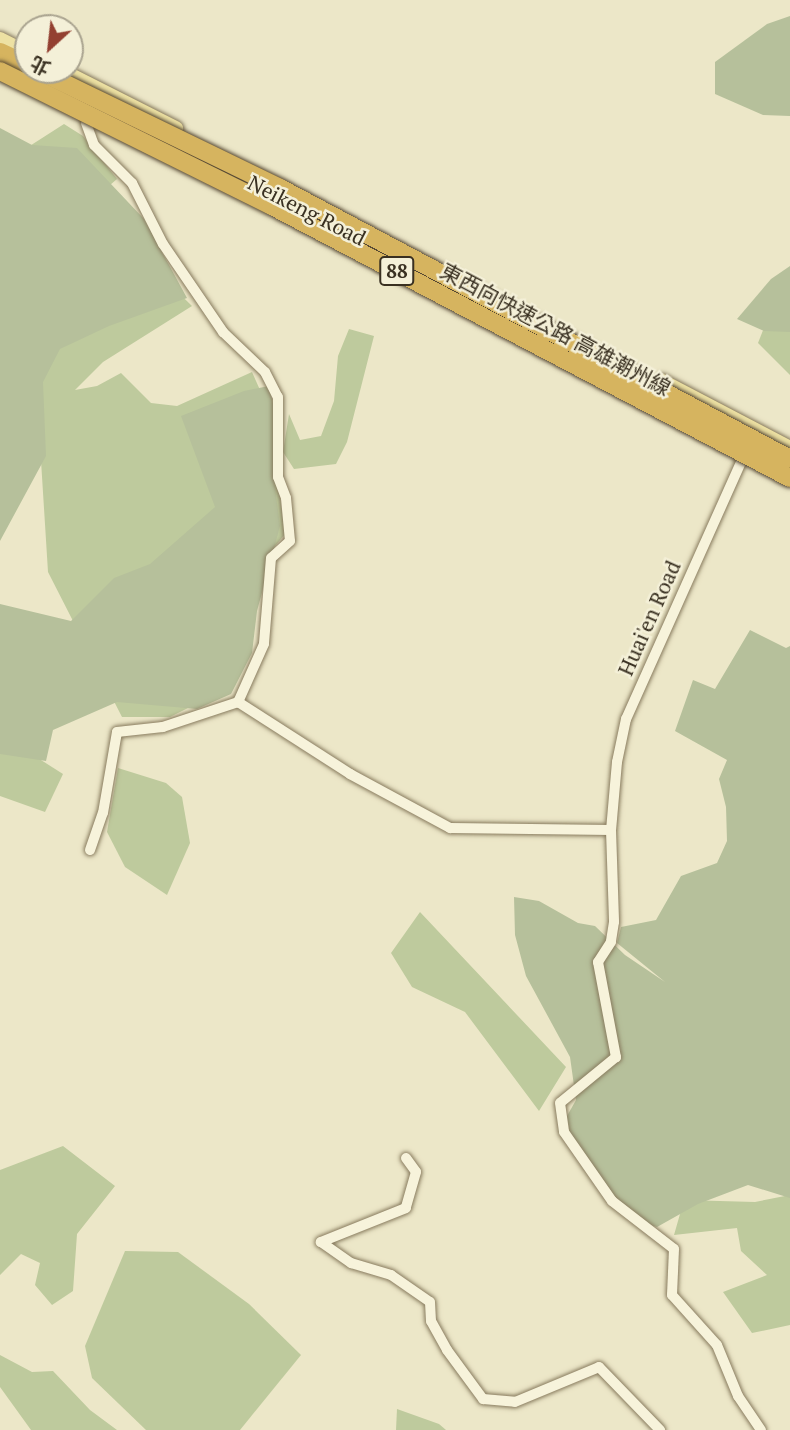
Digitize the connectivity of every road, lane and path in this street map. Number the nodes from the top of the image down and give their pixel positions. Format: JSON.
{"nodes":[{"id":1,"x":0,"y":71,"type":"edge"},
{"id":2,"x":0,"y":78,"type":"edge"},
{"id":3,"x":84,"y":82,"type":"edge"},
{"id":4,"x":66,"y":84,"type":"edge"},
{"id":5,"x":86,"y":123,"type":"junction"},
{"id":6,"x":756,"y":430,"type":"junction"},
{"id":7,"x":790,"y":448,"type":"edge"},
{"id":8,"x":790,"y":459,"type":"edge"},
{"id":9,"x":741,"y":461,"type":"junction"},
{"id":10,"x":790,"y":478,"type":"edge"},
{"id":11,"x":790,"y":486,"type":"edge"},
{"id":12,"x":238,"y":702,"type":"junction"},
{"id":13,"x":611,"y":830,"type":"junction"},
{"id":14,"x":90,"y":850,"type":"dead end"},
{"id":15,"x":406,"y":1158,"type":"dead end"},
{"id":16,"x":660,"y":1430,"type":"edge"},
{"id":17,"x":761,"y":1430,"type":"edge"}],
"edges":[{"from":1,"to":10,"type":"highway","name":"東西向快速公路 高雄潮州線","number":"88","bridge":true},
{"from":2,"to":5,"type":"main road","name":"Neikeng Road"},
{"from":3,"to":6,"type":"main road","name":"Neikeng Road"},
{"from":4,"to":8,"type":"highway","name":"東西向快速公路 高雄潮州線","number":"88","bridge":true},
{"from":5,"to":9,"type":"main road","name":"Neikeng Road"},
{"from":5,"to":12,"type":"street"},
{"from":6,"to":7,"type":"main road","name":"Neikeng Road"},
{"from":6,"to":9,"type":"street","name":"Huai'en Road"},
{"from":9,"to":11,"type":"main road","name":"Neikeng Road"},
{"from":9,"to":13,"type":"street","name":"Huai'en Road"},
{"from":12,"to":13,"type":"street"},
{"from":12,"to":14,"type":"street"},
{"from":13,"to":17,"type":"street","name":"Huai'en Road"},
{"from":15,"to":16,"type":"street"}]}
